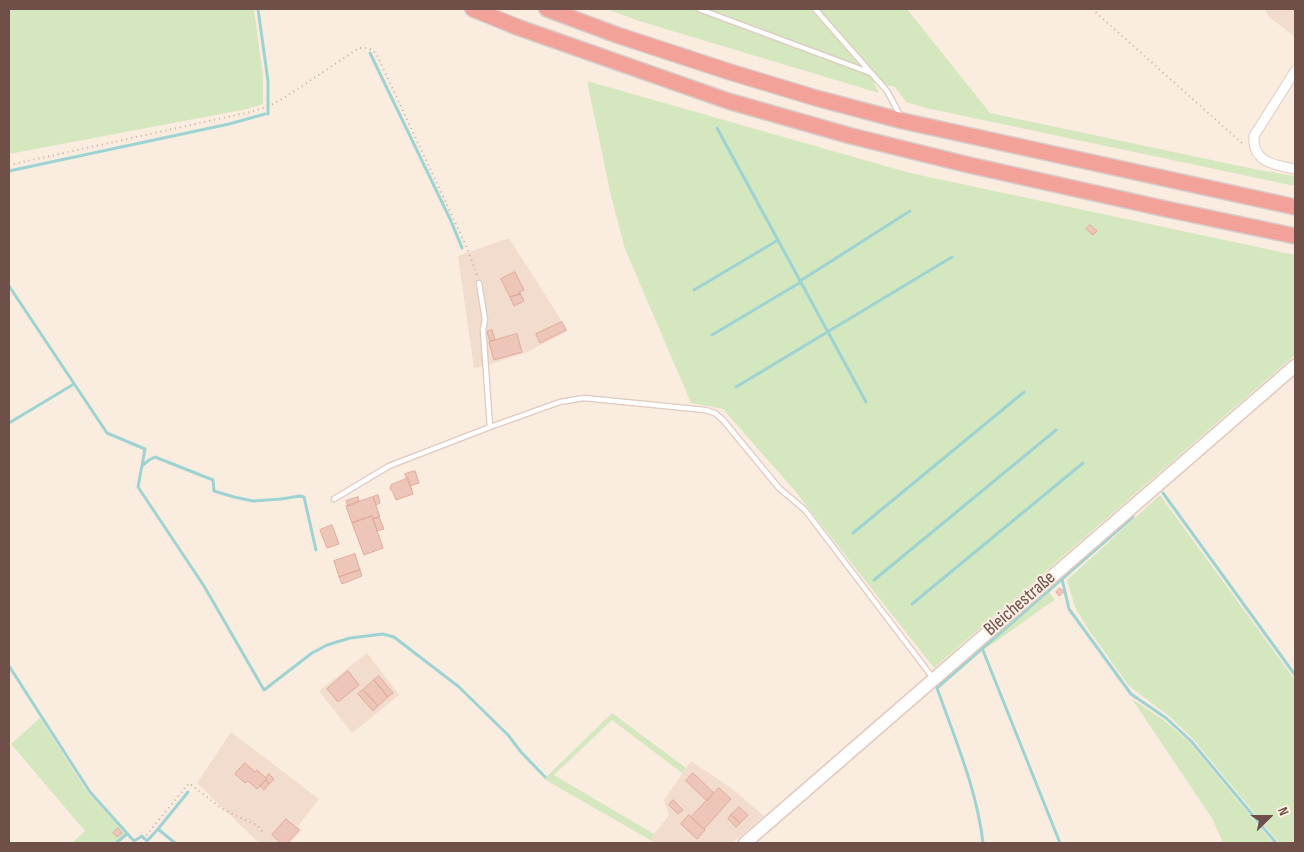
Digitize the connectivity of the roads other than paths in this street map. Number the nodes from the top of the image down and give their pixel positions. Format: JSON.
{"nodes":[{"id":1,"x":473,"y":9,"type":"edge"},
{"id":2,"x":548,"y":9,"type":"edge"},
{"id":3,"x":699,"y":9,"type":"edge"},
{"id":4,"x":815,"y":9,"type":"edge"},
{"id":5,"x":1295,"y":71,"type":"edge"},
{"id":6,"x":871,"y":73,"type":"junction"},
{"id":7,"x":902,"y":121,"type":"junction"},
{"id":8,"x":1295,"y":169,"type":"edge"},
{"id":9,"x":1295,"y":207,"type":"edge"},
{"id":10,"x":1295,"y":236,"type":"edge"},
{"id":11,"x":479,"y":283,"type":"road end"},
{"id":12,"x":1295,"y":366,"type":"edge"},
{"id":13,"x":490,"y":427,"type":"junction"},
{"id":14,"x":334,"y":499,"type":"dead end"},
{"id":15,"x":934,"y":679,"type":"junction"},
{"id":16,"x":746,"y":843,"type":"edge"}],
"edges":[{"from":1,"to":10,"type":"highway"},
{"from":2,"to":7,"type":"highway"},
{"from":3,"to":6,"type":"lane"},
{"from":4,"to":6,"type":"lane"},
{"from":5,"to":8,"type":"street"},
{"from":6,"to":7,"type":"lane"},
{"from":7,"to":9,"type":"highway"},
{"from":11,"to":13,"type":"lane"},
{"from":12,"to":15,"type":"street","name":"Bleichestraße"},
{"from":13,"to":14,"type":"lane"},
{"from":13,"to":15,"type":"lane"},
{"from":15,"to":16,"type":"street","name":"Bleichestraße"}]}
